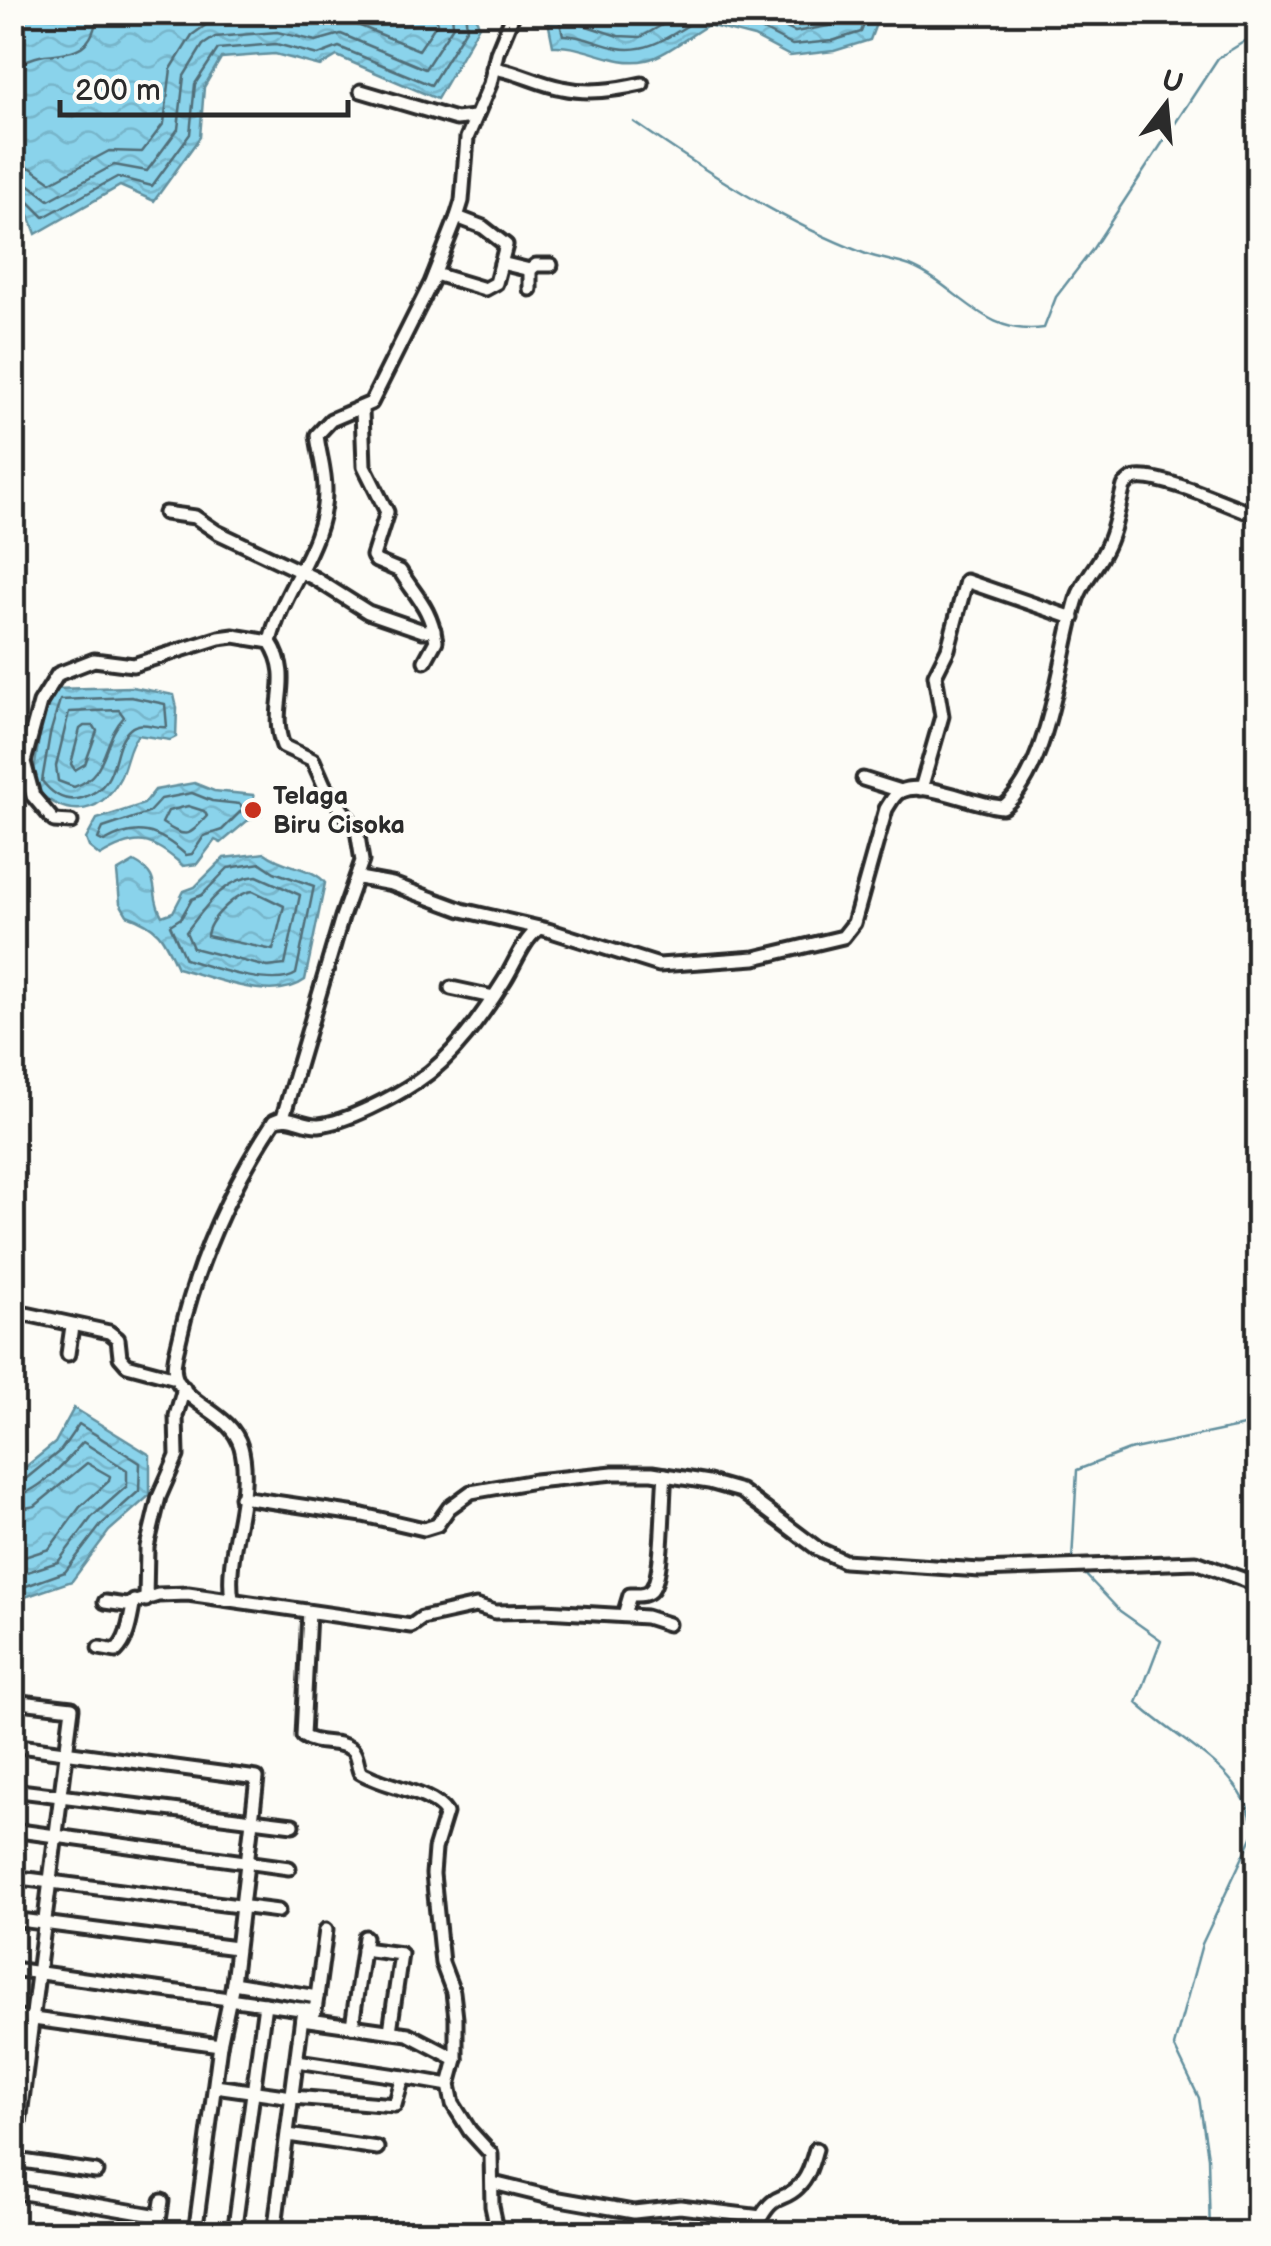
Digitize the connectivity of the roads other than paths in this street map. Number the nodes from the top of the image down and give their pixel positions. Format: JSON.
{"nodes":[{"id":1,"x":514,"y":12,"type":"edge"},
{"id":2,"x":492,"y":68,"type":"junction"},
{"id":3,"x":642,"y":84,"type":"dead end"},
{"id":4,"x":361,"y":91,"type":"dead end"},
{"id":5,"x":474,"y":118,"type":"junction"},
{"id":6,"x":458,"y":217,"type":"junction"},
{"id":7,"x":501,"y":263,"type":"junction"},
{"id":8,"x":551,"y":265,"type":"dead end"},
{"id":9,"x":530,"y":270,"type":"junction"},
{"id":10,"x":435,"y":274,"type":"junction"},
{"id":11,"x":530,"y":289,"type":"dead end"},
{"id":12,"x":362,"y":410,"type":"junction"},
{"id":13,"x":164,"y":513,"type":"dead end"},
{"id":14,"x":1258,"y":516,"type":"edge"},
{"id":15,"x":300,"y":570,"type":"junction"},
{"id":16,"x":1074,"y":618,"type":"junction"},
{"id":17,"x":434,"y":630,"type":"junction"},
{"id":18,"x":270,"y":642,"type":"junction"},
{"id":19,"x":426,"y":661,"type":"dead end"},
{"id":20,"x":862,"y":779,"type":"dead end"},
{"id":21,"x":921,"y":789,"type":"junction"},
{"id":22,"x":901,"y":791,"type":"junction"},
{"id":23,"x":71,"y":822,"type":"dead end"},
{"id":24,"x":359,"y":878,"type":"junction"},
{"id":25,"x":538,"y":929,"type":"junction"},
{"id":26,"x":450,"y":988,"type":"dead end"},
{"id":27,"x":493,"y":997,"type":"junction"},
{"id":28,"x":283,"y":1118,"type":"junction"},
{"id":29,"x":12,"y":1311,"type":"edge"},
{"id":30,"x":72,"y":1326,"type":"junction"},
{"id":31,"x":68,"y":1354,"type":"dead end"},
{"id":32,"x":180,"y":1383,"type":"junction"},
{"id":33,"x":665,"y":1475,"type":"junction"},
{"id":34,"x":241,"y":1497,"type":"junction"},
{"id":35,"x":1258,"y":1581,"type":"edge"},
{"id":36,"x":232,"y":1599,"type":"junction"},
{"id":37,"x":140,"y":1601,"type":"junction"},
{"id":38,"x":105,"y":1602,"type":"dead end"},
{"id":39,"x":309,"y":1612,"type":"junction"},
{"id":40,"x":624,"y":1615,"type":"junction"},
{"id":41,"x":668,"y":1624,"type":"dead end"},
{"id":42,"x":99,"y":1648,"type":"dead end"},
{"id":43,"x":12,"y":1701,"type":"edge"},
{"id":44,"x":12,"y":1745,"type":"edge"},
{"id":45,"x":66,"y":1752,"type":"junction"},
{"id":46,"x":12,"y":1790,"type":"edge"},
{"id":47,"x":60,"y":1796,"type":"junction"},
{"id":48,"x":250,"y":1818,"type":"junction"},
{"id":49,"x":293,"y":1825,"type":"dead end"},
{"id":50,"x":12,"y":1830,"type":"edge"},
{"id":51,"x":54,"y":1835,"type":"junction"},
{"id":52,"x":246,"y":1862,"type":"junction"},
{"id":53,"x":289,"y":1868,"type":"dead end"},
{"id":54,"x":12,"y":1877,"type":"edge"},
{"id":55,"x":49,"y":1882,"type":"junction"},
{"id":56,"x":241,"y":1906,"type":"junction"},
{"id":57,"x":278,"y":1911,"type":"dead end"},
{"id":58,"x":12,"y":1920,"type":"edge"},
{"id":59,"x":45,"y":1924,"type":"junction"},
{"id":60,"x":326,"y":1930,"type":"dead end"},
{"id":61,"x":236,"y":1948,"type":"junction"},
{"id":62,"x":12,"y":1969,"type":"edge"},
{"id":63,"x":39,"y":1972,"type":"junction"},
{"id":64,"x":233,"y":1983,"type":"junction"},
{"id":65,"x":229,"y":1996,"type":"junction"},
{"id":66,"x":317,"y":1997,"type":"junction"},
{"id":67,"x":266,"y":2004,"type":"junction"},
{"id":68,"x":303,"y":2014,"type":"junction"},
{"id":69,"x":12,"y":2016,"type":"edge"},
{"id":70,"x":33,"y":2018,"type":"junction"},
{"id":71,"x":352,"y":2026,"type":"junction"},
{"id":72,"x":390,"y":2031,"type":"junction"},
{"id":73,"x":220,"y":2045,"type":"junction"},
{"id":74,"x":19,"y":2058,"type":"edge"},
{"id":75,"x":456,"y":2059,"type":"junction"},
{"id":76,"x":297,"y":2060,"type":"junction"},
{"id":77,"x":404,"y":2077,"type":"junction"},
{"id":78,"x":449,"y":2084,"type":"junction"},
{"id":79,"x":215,"y":2086,"type":"junction"},
{"id":80,"x":253,"y":2092,"type":"junction"},
{"id":81,"x":292,"y":2097,"type":"junction"},
{"id":82,"x":17,"y":2101,"type":"edge"},
{"id":83,"x":288,"y":2134,"type":"junction"},
{"id":84,"x":14,"y":2145,"type":"edge"},
{"id":85,"x":377,"y":2148,"type":"dead end"},
{"id":86,"x":816,"y":2149,"type":"dead end"},
{"id":87,"x":16,"y":2160,"type":"junction"},
{"id":88,"x":96,"y":2172,"type":"dead end"},
{"id":89,"x":12,"y":2178,"type":"edge"},
{"id":90,"x":493,"y":2182,"type":"junction"},
{"id":91,"x":12,"y":2191,"type":"edge"},
{"id":92,"x":162,"y":2201,"type":"dead end"},
{"id":93,"x":159,"y":2216,"type":"junction"},
{"id":94,"x":12,"y":2230,"type":"edge"},
{"id":95,"x":32,"y":2234,"type":"edge"},
{"id":96,"x":157,"y":2234,"type":"edge"},
{"id":97,"x":195,"y":2234,"type":"edge"},
{"id":98,"x":234,"y":2234,"type":"edge"},
{"id":99,"x":274,"y":2234,"type":"edge"},
{"id":100,"x":498,"y":2234,"type":"edge"}],
"edges":[{"from":1,"to":2,"type":"street"},
{"from":2,"to":3,"type":"street"},
{"from":2,"to":5,"type":"street"},
{"from":4,"to":5,"type":"street"},
{"from":5,"to":6,"type":"street"},
{"from":6,"to":7,"type":"street"},
{"from":6,"to":10,"type":"street"},
{"from":7,"to":9,"type":"street"},
{"from":7,"to":10,"type":"street"},
{"from":8,"to":9,"type":"street"},
{"from":9,"to":11,"type":"street"},
{"from":10,"to":12,"type":"street"},
{"from":12,"to":15,"type":"street"},
{"from":12,"to":17,"type":"street"},
{"from":13,"to":15,"type":"street"},
{"from":14,"to":16,"type":"street"},
{"from":15,"to":17,"type":"street"},
{"from":15,"to":18,"type":"street"},
{"from":16,"to":21,"type":"street"},
{"from":16,"to":21,"type":"street"},
{"from":17,"to":19,"type":"street"},
{"from":18,"to":23,"type":"street"},
{"from":18,"to":24,"type":"street"},
{"from":20,"to":22,"type":"street"},
{"from":21,"to":22,"type":"street"},
{"from":22,"to":25,"type":"street"},
{"from":24,"to":25,"type":"street"},
{"from":24,"to":28,"type":"street"},
{"from":25,"to":27,"type":"street"},
{"from":26,"to":27,"type":"street"},
{"from":27,"to":28,"type":"street"},
{"from":28,"to":32,"type":"street"},
{"from":29,"to":30,"type":"street"},
{"from":30,"to":31,"type":"street"},
{"from":30,"to":32,"type":"street"},
{"from":32,"to":34,"type":"street"},
{"from":32,"to":37,"type":"street"},
{"from":33,"to":34,"type":"street"},
{"from":33,"to":35,"type":"street"},
{"from":33,"to":40,"type":"street"},
{"from":34,"to":36,"type":"street"},
{"from":36,"to":37,"type":"street"},
{"from":36,"to":39,"type":"street"},
{"from":37,"to":38,"type":"street"},
{"from":37,"to":42,"type":"street"},
{"from":39,"to":40,"type":"street"},
{"from":39,"to":75,"type":"street"},
{"from":40,"to":41,"type":"street"},
{"from":43,"to":45,"type":"street"},
{"from":44,"to":45,"type":"street"},
{"from":45,"to":47,"type":"street"},
{"from":45,"to":48,"type":"street"},
{"from":46,"to":47,"type":"street"},
{"from":47,"to":48,"type":"street"},
{"from":47,"to":51,"type":"street"},
{"from":48,"to":49,"type":"street"},
{"from":48,"to":52,"type":"street"},
{"from":50,"to":51,"type":"street"},
{"from":51,"to":52,"type":"street"},
{"from":51,"to":55,"type":"street"},
{"from":52,"to":53,"type":"street"},
{"from":52,"to":56,"type":"street"},
{"from":54,"to":55,"type":"street"},
{"from":55,"to":56,"type":"street"},
{"from":55,"to":59,"type":"street"},
{"from":56,"to":57,"type":"street"},
{"from":56,"to":61,"type":"street"},
{"from":58,"to":59,"type":"street"},
{"from":59,"to":61,"type":"street"},
{"from":59,"to":63,"type":"street"},
{"from":60,"to":66,"type":"street"},
{"from":61,"to":64,"type":"street"},
{"from":62,"to":63,"type":"street"},
{"from":63,"to":65,"type":"street"},
{"from":63,"to":70,"type":"street"},
{"from":64,"to":65,"type":"street"},
{"from":64,"to":66,"type":"street"},
{"from":65,"to":67,"type":"street"},
{"from":65,"to":73,"type":"street"},
{"from":66,"to":68,"type":"street"},
{"from":67,"to":68,"type":"street"},
{"from":67,"to":80,"type":"street"},
{"from":68,"to":71,"type":"street"},
{"from":68,"to":76,"type":"street"},
{"from":69,"to":70,"type":"street"},
{"from":70,"to":73,"type":"street"},
{"from":70,"to":74,"type":"street"},
{"from":71,"to":72,"type":"street"},
{"from":71,"to":72,"type":"street"},
{"from":72,"to":75,"type":"street"},
{"from":73,"to":79,"type":"street"},
{"from":74,"to":82,"type":"street"},
{"from":75,"to":78,"type":"street"},
{"from":76,"to":77,"type":"street"},
{"from":76,"to":81,"type":"street"},
{"from":77,"to":78,"type":"street"},
{"from":77,"to":81,"type":"street"},
{"from":78,"to":90,"type":"street"},
{"from":79,"to":80,"type":"street"},
{"from":79,"to":97,"type":"street"},
{"from":80,"to":81,"type":"street"},
{"from":80,"to":98,"type":"street"},
{"from":81,"to":83,"type":"street"},
{"from":82,"to":84,"type":"street"},
{"from":83,"to":85,"type":"street"},
{"from":83,"to":99,"type":"street"},
{"from":84,"to":87,"type":"street"},
{"from":86,"to":90,"type":"street"},
{"from":87,"to":88,"type":"street"},
{"from":87,"to":89,"type":"street"},
{"from":90,"to":100,"type":"street"},
{"from":91,"to":93,"type":"street"},
{"from":92,"to":93,"type":"street"},
{"from":93,"to":96,"type":"street"},
{"from":94,"to":95,"type":"street"}]}
